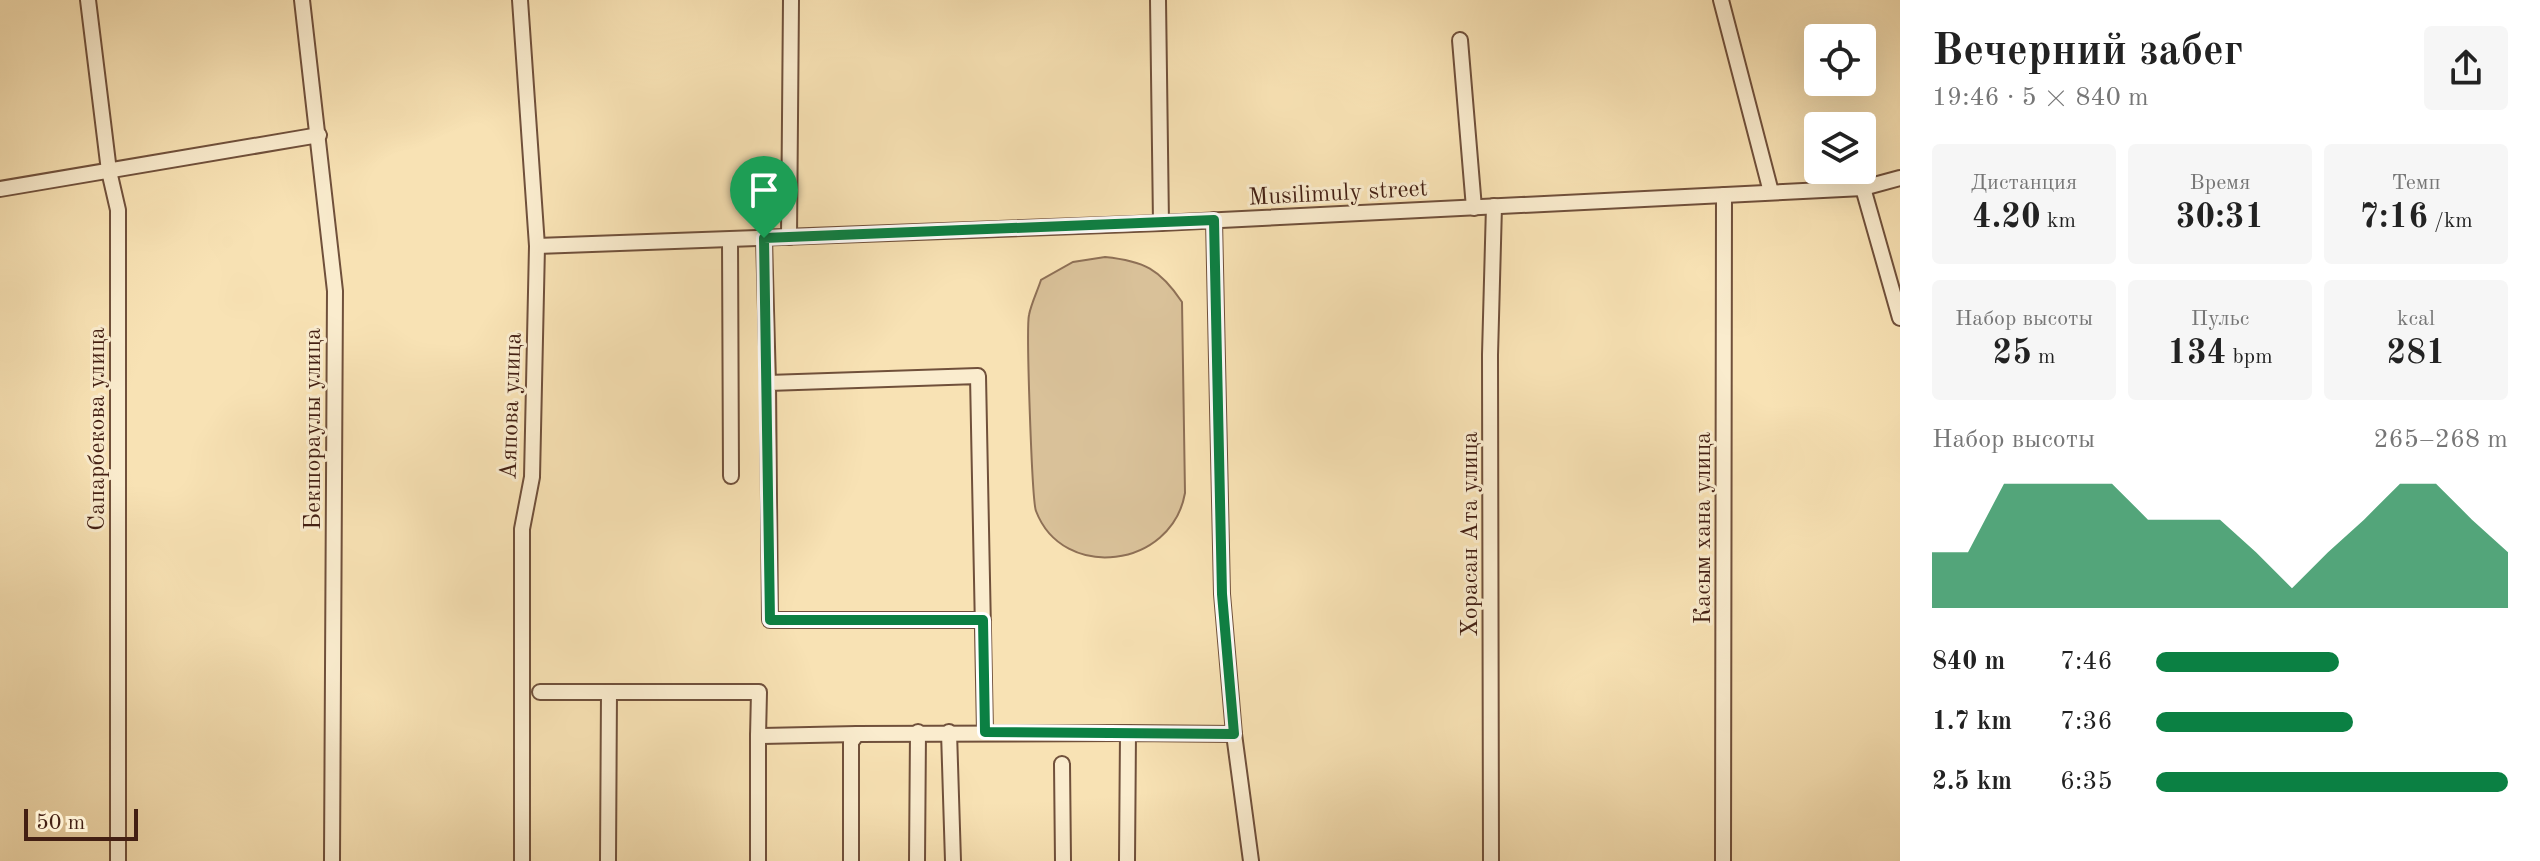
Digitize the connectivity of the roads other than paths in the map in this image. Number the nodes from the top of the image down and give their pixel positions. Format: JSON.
{"nodes":[{"id":1,"x":88,"y":0,"type":"edge"},
{"id":2,"x":302,"y":0,"type":"edge"},
{"id":3,"x":520,"y":0,"type":"edge"},
{"id":4,"x":791,"y":0,"type":"edge"},
{"id":5,"x":1158,"y":0,"type":"edge"},
{"id":6,"x":1721,"y":0,"type":"edge"},
{"id":7,"x":1460,"y":40,"type":"dead end"},
{"id":8,"x":319,"y":135,"type":"junction"},
{"id":9,"x":109,"y":171,"type":"junction"},
{"id":10,"x":1900,"y":178,"type":"edge"},
{"id":11,"x":1863,"y":188,"type":"junction"},
{"id":12,"x":0,"y":189,"type":"edge"},
{"id":13,"x":1771,"y":192,"type":"junction"},
{"id":14,"x":1724,"y":195,"type":"junction"},
{"id":15,"x":1494,"y":206,"type":"junction"},
{"id":16,"x":1474,"y":208,"type":"junction"},
{"id":17,"x":1214,"y":220,"type":"junction"},
{"id":18,"x":1161,"y":223,"type":"junction"},
{"id":19,"x":789,"y":237,"type":"junction"},
{"id":20,"x":764,"y":238,"type":"junction"},
{"id":21,"x":730,"y":240,"type":"junction"},
{"id":22,"x":537,"y":246,"type":"junction"},
{"id":23,"x":1900,"y":318,"type":"edge"},
{"id":24,"x":768,"y":383,"type":"junction"},
{"id":25,"x":731,"y":476,"type":"dead end"},
{"id":26,"x":983,"y":620,"type":"junction"},
{"id":27,"x":540,"y":692,"type":"dead end"},
{"id":28,"x":609,"y":692,"type":"junction"},
{"id":29,"x":918,"y":732,"type":"junction"},
{"id":30,"x":949,"y":732,"type":"junction"},
{"id":31,"x":985,"y":732,"type":"junction"},
{"id":32,"x":1128,"y":733,"type":"junction"},
{"id":33,"x":857,"y":734,"type":"junction"},
{"id":34,"x":1234,"y":734,"type":"junction"},
{"id":35,"x":758,"y":736,"type":"junction"},
{"id":36,"x":1062,"y":764,"type":"dead end"},
{"id":37,"x":118,"y":861,"type":"edge"},
{"id":38,"x":332,"y":861,"type":"edge"},
{"id":39,"x":522,"y":861,"type":"edge"},
{"id":40,"x":608,"y":861,"type":"edge"},
{"id":41,"x":758,"y":861,"type":"edge"},
{"id":42,"x":851,"y":861,"type":"edge"},
{"id":43,"x":917,"y":861,"type":"edge"},
{"id":44,"x":953,"y":861,"type":"edge"},
{"id":45,"x":1063,"y":861,"type":"edge"},
{"id":46,"x":1127,"y":861,"type":"edge"},
{"id":47,"x":1251,"y":861,"type":"edge"},
{"id":48,"x":1491,"y":861,"type":"edge"},
{"id":49,"x":1723,"y":861,"type":"edge"}],
"edges":[{"from":1,"to":9,"type":"street","name":"Сапарбекова улица"},
{"from":2,"to":8,"type":"street","name":"Бекшораулы улица"},
{"from":3,"to":22,"type":"street","name":"Аяпова улица"},
{"from":4,"to":19,"type":"street"},
{"from":5,"to":18,"type":"street"},
{"from":6,"to":13,"type":"street"},
{"from":7,"to":16,"type":"street"},
{"from":8,"to":9,"type":"street"},
{"from":8,"to":38,"type":"street","name":"Бекшораулы улица"},
{"from":9,"to":12,"type":"street"},
{"from":9,"to":37,"type":"street","name":"Сапарбекова улица"},
{"from":10,"to":11,"type":"street","name":"Musilimuly street"},
{"from":11,"to":13,"type":"street","name":"Musilimuly street"},
{"from":11,"to":23,"type":"street"},
{"from":13,"to":14,"type":"street","name":"Musilimuly street"},
{"from":14,"to":15,"type":"street","name":"Musilimuly street"},
{"from":14,"to":49,"type":"street","name":"Касым хана улица"},
{"from":15,"to":16,"type":"street","name":"Musilimuly street"},
{"from":15,"to":48,"type":"street","name":"Хорасан Ата улица"},
{"from":16,"to":17,"type":"street","name":"Musilimuly street"},
{"from":17,"to":18,"type":"street","name":"Musilimuly street"},
{"from":17,"to":34,"type":"street"},
{"from":18,"to":19,"type":"street","name":"Musilimuly street"},
{"from":19,"to":20,"type":"street","name":"Musilimuly street"},
{"from":20,"to":21,"type":"street","name":"Musilimuly street"},
{"from":20,"to":24,"type":"street"},
{"from":21,"to":22,"type":"street","name":"Musilimuly street"},
{"from":21,"to":25,"type":"street"},
{"from":22,"to":39,"type":"street","name":"Аяпова улица"},
{"from":24,"to":26,"type":"street"},
{"from":24,"to":26,"type":"street"},
{"from":26,"to":31,"type":"street"},
{"from":27,"to":28,"type":"street"},
{"from":28,"to":35,"type":"street"},
{"from":28,"to":40,"type":"street"},
{"from":29,"to":30,"type":"street"},
{"from":29,"to":33,"type":"street"},
{"from":29,"to":43,"type":"street"},
{"from":30,"to":31,"type":"street"},
{"from":30,"to":44,"type":"street"},
{"from":31,"to":32,"type":"street"},
{"from":32,"to":34,"type":"street"},
{"from":32,"to":46,"type":"street"},
{"from":33,"to":35,"type":"street"},
{"from":33,"to":42,"type":"street"},
{"from":34,"to":47,"type":"street"},
{"from":35,"to":41,"type":"street"},
{"from":36,"to":45,"type":"street"}]}
